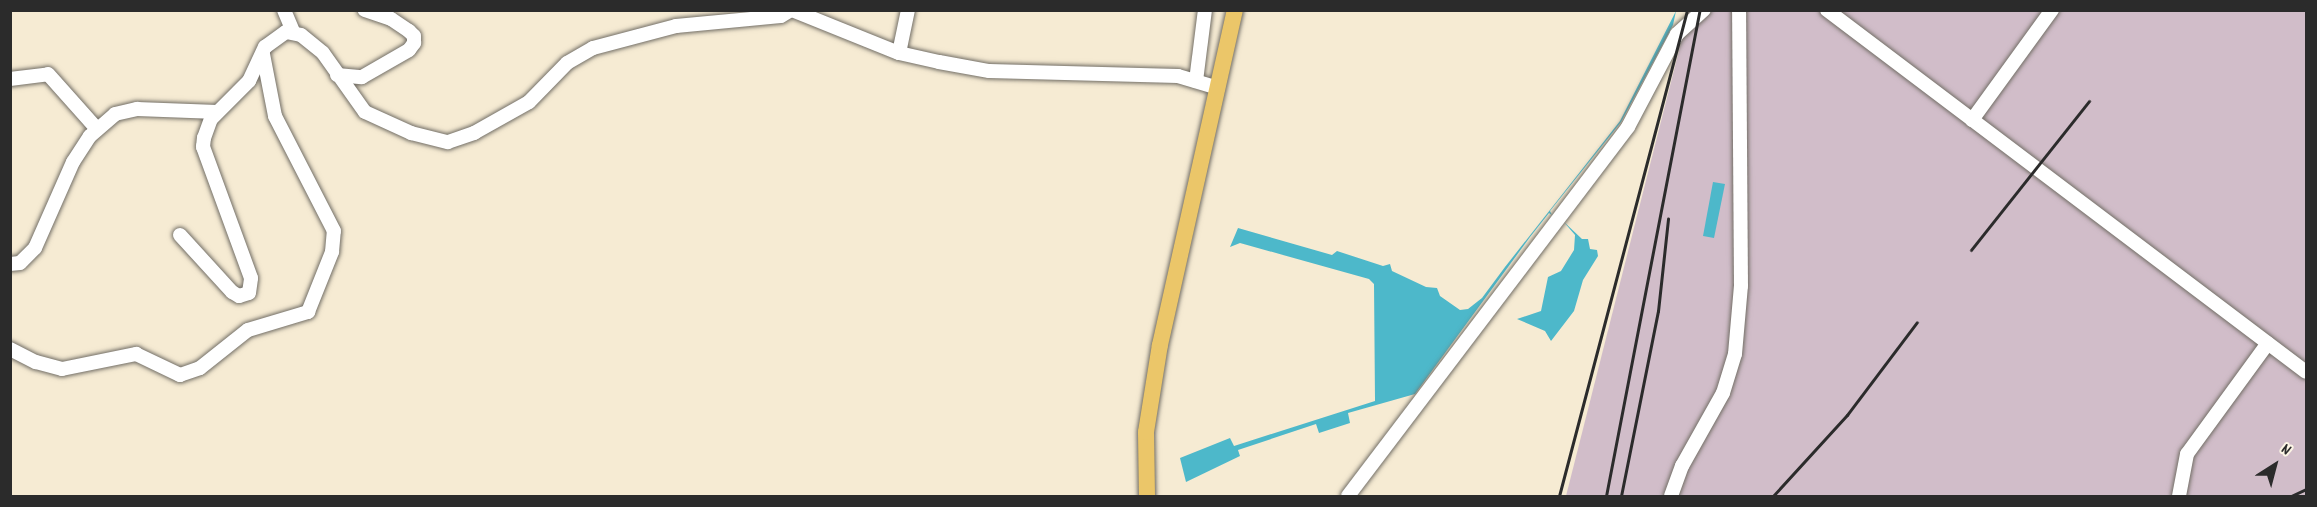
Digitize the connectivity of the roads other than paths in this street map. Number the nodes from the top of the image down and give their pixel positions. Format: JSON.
{"nodes":[{"id":1,"x":284,"y":10,"type":"edge"},
{"id":2,"x":365,"y":10,"type":"edge"},
{"id":3,"x":792,"y":10,"type":"edge"},
{"id":4,"x":908,"y":10,"type":"edge"},
{"id":5,"x":1205,"y":10,"type":"edge"},
{"id":6,"x":1235,"y":10,"type":"edge"},
{"id":7,"x":1704,"y":10,"type":"edge"},
{"id":8,"x":1739,"y":10,"type":"edge"},
{"id":9,"x":1827,"y":10,"type":"edge"},
{"id":10,"x":2052,"y":10,"type":"edge"},
{"id":11,"x":293,"y":31,"type":"junction"},
{"id":12,"x":263,"y":52,"type":"junction"},
{"id":13,"x":899,"y":53,"type":"junction"},
{"id":14,"x":338,"y":75,"type":"junction"},
{"id":15,"x":10,"y":79,"type":"edge"},
{"id":16,"x":1196,"y":81,"type":"junction"},
{"id":17,"x":1218,"y":88,"type":"junction"},
{"id":18,"x":217,"y":112,"type":"junction"},
{"id":19,"x":1972,"y":120,"type":"junction"},
{"id":20,"x":97,"y":129,"type":"junction"},
{"id":21,"x":180,"y":235,"type":"dead end"},
{"id":22,"x":10,"y":264,"type":"edge"},
{"id":23,"x":2268,"y":343,"type":"junction"},
{"id":24,"x":10,"y":349,"type":"edge"},
{"id":25,"x":2307,"y":372,"type":"edge"},
{"id":26,"x":1147,"y":496,"type":"edge"},
{"id":27,"x":1348,"y":496,"type":"edge"},
{"id":28,"x":1671,"y":496,"type":"edge"},
{"id":29,"x":2179,"y":496,"type":"edge"}],
"edges":[{"from":1,"to":11,"type":"street"},
{"from":2,"to":14,"type":"street"},
{"from":3,"to":13,"type":"street"},
{"from":3,"to":14,"type":"street"},
{"from":4,"to":13,"type":"street"},
{"from":5,"to":16,"type":"street"},
{"from":6,"to":17,"type":"main road"},
{"from":7,"to":27,"type":"street"},
{"from":8,"to":28,"type":"street"},
{"from":9,"to":19,"type":"street"},
{"from":10,"to":19,"type":"street"},
{"from":11,"to":12,"type":"street"},
{"from":11,"to":14,"type":"street"},
{"from":12,"to":18,"type":"street"},
{"from":12,"to":24,"type":"street"},
{"from":13,"to":16,"type":"street"},
{"from":15,"to":20,"type":"street"},
{"from":16,"to":17,"type":"street"},
{"from":17,"to":26,"type":"main road"},
{"from":18,"to":20,"type":"street"},
{"from":18,"to":21,"type":"street"},
{"from":19,"to":23,"type":"street"},
{"from":20,"to":22,"type":"street"},
{"from":23,"to":25,"type":"street"},
{"from":23,"to":29,"type":"street"}]}
